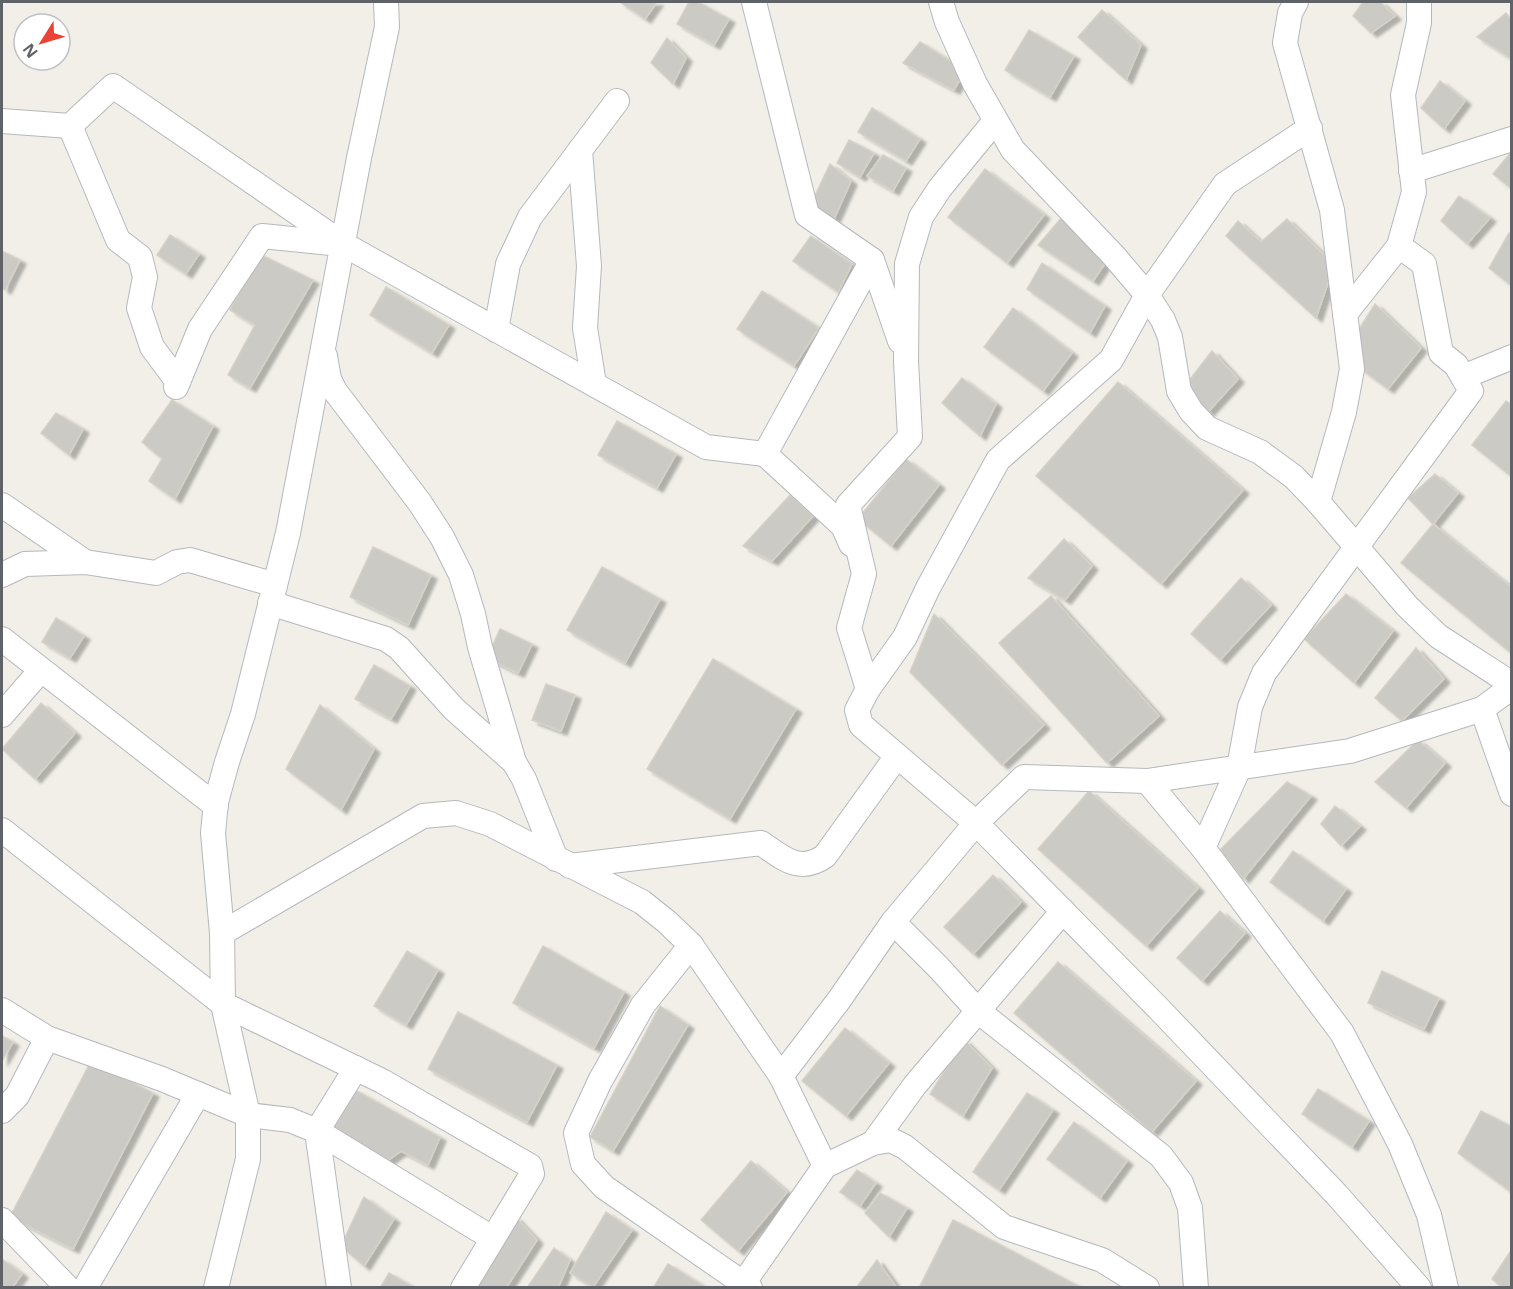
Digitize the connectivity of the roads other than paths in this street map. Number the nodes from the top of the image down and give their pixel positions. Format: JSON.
{"nodes":[{"id":1,"x":386,"y":2,"type":"edge"},
{"id":2,"x":754,"y":2,"type":"edge"},
{"id":3,"x":941,"y":2,"type":"edge"},
{"id":4,"x":1296,"y":2,"type":"edge"},
{"id":5,"x":1419,"y":2,"type":"edge"},
{"id":6,"x":617,"y":101,"type":"dead end"},
{"id":7,"x":2,"y":121,"type":"edge"},
{"id":8,"x":995,"y":121,"type":"junction"},
{"id":9,"x":70,"y":126,"type":"junction"},
{"id":10,"x":1310,"y":128,"type":"junction"},
{"id":11,"x":1512,"y":139,"type":"edge"},
{"id":12,"x":580,"y":150,"type":"junction"},
{"id":13,"x":1411,"y":171,"type":"junction"},
{"id":14,"x":343,"y":244,"type":"junction"},
{"id":15,"x":1399,"y":246,"type":"junction"},
{"id":16,"x":872,"y":260,"type":"junction"},
{"id":17,"x":1147,"y":295,"type":"junction"},
{"id":18,"x":1345,"y":314,"type":"junction"},
{"id":19,"x":496,"y":330,"type":"junction"},
{"id":20,"x":323,"y":347,"type":"junction"},
{"id":21,"x":1512,"y":357,"type":"edge"},
{"id":22,"x":906,"y":361,"type":"junction"},
{"id":23,"x":1463,"y":377,"type":"junction"},
{"id":24,"x":594,"y":384,"type":"junction"},
{"id":25,"x":765,"y":454,"type":"junction"},
{"id":26,"x":1318,"y":502,"type":"junction"},
{"id":27,"x":2,"y":505,"type":"edge"},
{"id":28,"x":1356,"y":546,"type":"junction"},
{"id":29,"x":85,"y":562,"type":"junction"},
{"id":30,"x":864,"y":574,"type":"junction"},
{"id":31,"x":2,"y":575,"type":"edge"},
{"id":32,"x":272,"y":594,"type":"junction"},
{"id":33,"x":2,"y":639,"type":"edge"},
{"id":34,"x":41,"y":670,"type":"junction"},
{"id":35,"x":1512,"y":686,"type":"edge"},
{"id":36,"x":868,"y":689,"type":"junction"},
{"id":37,"x":1482,"y":709,"type":"junction"},
{"id":38,"x":2,"y":715,"type":"edge"},
{"id":39,"x":897,"y":756,"type":"junction"},
{"id":40,"x":514,"y":762,"type":"junction"},
{"id":41,"x":1239,"y":768,"type":"junction"},
{"id":42,"x":1148,"y":781,"type":"junction"},
{"id":43,"x":1512,"y":794,"type":"edge"},
{"id":44,"x":216,"y":806,"type":"junction"},
{"id":45,"x":976,"y":823,"type":"junction"},
{"id":46,"x":2,"y":830,"type":"edge"},
{"id":47,"x":1203,"y":848,"type":"junction"},
{"id":48,"x":563,"y":862,"type":"junction"},
{"id":49,"x":1063,"y":911,"type":"junction"},
{"id":50,"x":893,"y":922,"type":"junction"},
{"id":51,"x":222,"y":933,"type":"junction"},
{"id":52,"x":691,"y":945,"type":"junction"},
{"id":53,"x":223,"y":1004,"type":"junction"},
{"id":54,"x":2,"y":1010,"type":"edge"},
{"id":55,"x":978,"y":1011,"type":"junction"},
{"id":56,"x":47,"y":1038,"type":"junction"},
{"id":57,"x":356,"y":1068,"type":"junction"},
{"id":58,"x":781,"y":1076,"type":"junction"},
{"id":59,"x":198,"y":1094,"type":"junction"},
{"id":60,"x":2,"y":1111,"type":"edge"},
{"id":61,"x":248,"y":1115,"type":"junction"},
{"id":62,"x":317,"y":1131,"type":"junction"},
{"id":63,"x":873,"y":1143,"type":"junction"},
{"id":64,"x":825,"y":1166,"type":"junction"},
{"id":65,"x":2,"y":1220,"type":"edge"},
{"id":66,"x":492,"y":1238,"type":"junction"},
{"id":67,"x":745,"y":1286,"type":"edge"},
{"id":68,"x":68,"y":1287,"type":"edge"},
{"id":69,"x":85,"y":1287,"type":"edge"},
{"id":70,"x":216,"y":1287,"type":"edge"},
{"id":71,"x":339,"y":1287,"type":"edge"},
{"id":72,"x":463,"y":1287,"type":"edge"},
{"id":73,"x":1147,"y":1287,"type":"edge"},
{"id":74,"x":1196,"y":1287,"type":"edge"},
{"id":75,"x":1419,"y":1287,"type":"edge"},
{"id":76,"x":1446,"y":1287,"type":"edge"}],
"edges":[{"from":1,"to":14,"type":"street"},
{"from":2,"to":16,"type":"street"},
{"from":3,"to":8,"type":"street"},
{"from":4,"to":10,"type":"street"},
{"from":5,"to":13,"type":"street"},
{"from":6,"to":12,"type":"street"},
{"from":7,"to":9,"type":"street"},
{"from":8,"to":17,"type":"street"},
{"from":8,"to":22,"type":"street"},
{"from":9,"to":14,"type":"street"},
{"from":9,"to":14,"type":"street"},
{"from":10,"to":17,"type":"street"},
{"from":10,"to":18,"type":"street"},
{"from":11,"to":13,"type":"street"},
{"from":12,"to":19,"type":"street"},
{"from":12,"to":24,"type":"street"},
{"from":13,"to":15,"type":"street"},
{"from":14,"to":19,"type":"street"},
{"from":14,"to":20,"type":"street"},
{"from":15,"to":18,"type":"street"},
{"from":15,"to":23,"type":"street"},
{"from":16,"to":22,"type":"street"},
{"from":16,"to":25,"type":"street"},
{"from":17,"to":26,"type":"street"},
{"from":17,"to":36,"type":"street"},
{"from":18,"to":26,"type":"street"},
{"from":19,"to":24,"type":"street"},
{"from":20,"to":32,"type":"street"},
{"from":20,"to":40,"type":"street"},
{"from":21,"to":23,"type":"street"},
{"from":22,"to":30,"type":"street"},
{"from":23,"to":28,"type":"street"},
{"from":24,"to":25,"type":"street"},
{"from":25,"to":30,"type":"street"},
{"from":26,"to":28,"type":"street"},
{"from":27,"to":29,"type":"street"},
{"from":28,"to":35,"type":"street"},
{"from":28,"to":41,"type":"street"},
{"from":29,"to":31,"type":"street"},
{"from":29,"to":32,"type":"street"},
{"from":30,"to":36,"type":"street"},
{"from":32,"to":40,"type":"street"},
{"from":32,"to":44,"type":"street"},
{"from":33,"to":34,"type":"street"},
{"from":34,"to":38,"type":"street"},
{"from":34,"to":44,"type":"street"},
{"from":35,"to":37,"type":"street"},
{"from":36,"to":39,"type":"street"},
{"from":37,"to":41,"type":"street"},
{"from":37,"to":43,"type":"street"},
{"from":39,"to":45,"type":"street"},
{"from":39,"to":48,"type":"street"},
{"from":40,"to":48,"type":"street"},
{"from":41,"to":42,"type":"street"},
{"from":41,"to":47,"type":"street"},
{"from":42,"to":45,"type":"street"},
{"from":42,"to":47,"type":"street"},
{"from":44,"to":51,"type":"street"},
{"from":45,"to":49,"type":"street"},
{"from":45,"to":50,"type":"street"},
{"from":46,"to":53,"type":"street"},
{"from":47,"to":76,"type":"street"},
{"from":48,"to":51,"type":"street"},
{"from":48,"to":52,"type":"street"},
{"from":49,"to":55,"type":"street"},
{"from":49,"to":75,"type":"street"},
{"from":50,"to":55,"type":"street"},
{"from":50,"to":58,"type":"street"},
{"from":51,"to":53,"type":"street"},
{"from":52,"to":58,"type":"street"},
{"from":52,"to":67,"type":"street"},
{"from":53,"to":57,"type":"street"},
{"from":53,"to":61,"type":"street"},
{"from":54,"to":56,"type":"street"},
{"from":55,"to":63,"type":"street"},
{"from":55,"to":74,"type":"street"},
{"from":56,"to":59,"type":"street"},
{"from":56,"to":60,"type":"street"},
{"from":57,"to":62,"type":"street"},
{"from":57,"to":66,"type":"street"},
{"from":58,"to":64,"type":"street"},
{"from":59,"to":61,"type":"street"},
{"from":59,"to":69,"type":"street"},
{"from":61,"to":62,"type":"street"},
{"from":61,"to":70,"type":"street"},
{"from":62,"to":66,"type":"street"},
{"from":62,"to":71,"type":"street"},
{"from":63,"to":64,"type":"street"},
{"from":63,"to":73,"type":"street"},
{"from":64,"to":67,"type":"street"},
{"from":65,"to":68,"type":"street"},
{"from":66,"to":72,"type":"street"}]}
